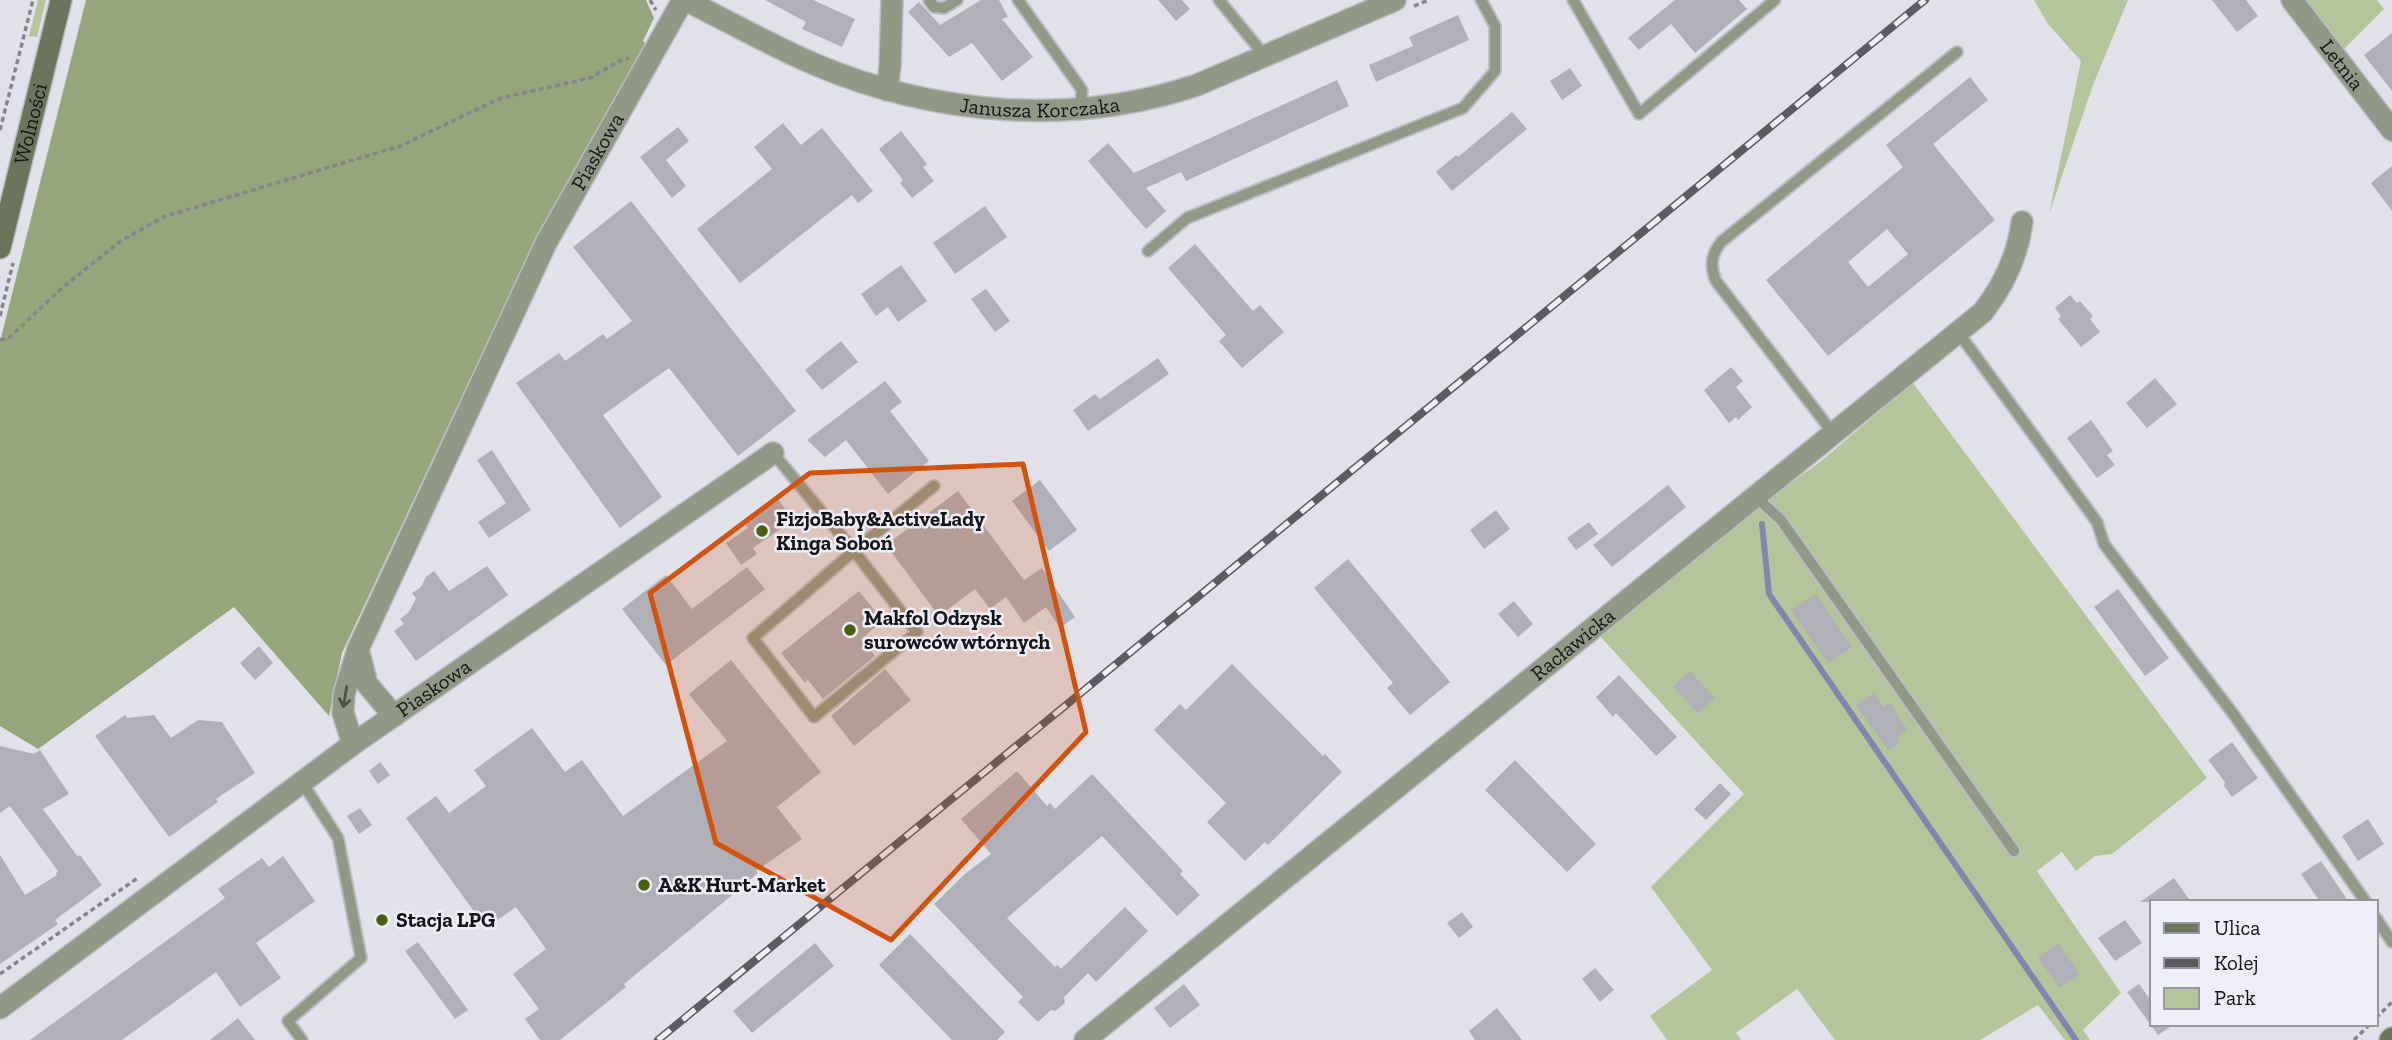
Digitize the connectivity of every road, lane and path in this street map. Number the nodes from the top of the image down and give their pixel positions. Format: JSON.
{"nodes":[{"id":1,"x":33,"y":0,"type":"edge"},
{"id":2,"x":61,"y":0,"type":"edge"},
{"id":3,"x":650,"y":0,"type":"edge"},
{"id":4,"x":684,"y":0,"type":"edge"},
{"id":5,"x":892,"y":0,"type":"edge"},
{"id":6,"x":929,"y":0,"type":"edge"},
{"id":7,"x":957,"y":0,"type":"edge"},
{"id":8,"x":1018,"y":0,"type":"edge"},
{"id":9,"x":1219,"y":0,"type":"edge"},
{"id":10,"x":1393,"y":0,"type":"edge"},
{"id":11,"x":1481,"y":0,"type":"edge"},
{"id":12,"x":1573,"y":0,"type":"edge"},
{"id":13,"x":1775,"y":0,"type":"edge"},
{"id":14,"x":2292,"y":0,"type":"edge"},
{"id":15,"x":658,"y":15,"type":"dead end"},
{"id":16,"x":1956,"y":52,"type":"dead end"},
{"id":17,"x":1265,"y":56,"type":"junction"},
{"id":18,"x":638,"y":59,"type":"dead end"},
{"id":19,"x":887,"y":90,"type":"junction"},
{"id":20,"x":1080,"y":109,"type":"junction"},
{"id":21,"x":0,"y":130,"type":"edge"},
{"id":22,"x":2392,"y":130,"type":"edge"},
{"id":23,"x":2022,"y":222,"type":"dead end"},
{"id":24,"x":0,"y":248,"type":"edge"},
{"id":25,"x":1147,"y":251,"type":"dead end"},
{"id":26,"x":1958,"y":332,"type":"junction"},
{"id":27,"x":0,"y":340,"type":"edge"},
{"id":28,"x":1833,"y":433,"type":"junction"},
{"id":29,"x":773,"y":453,"type":"joint"},
{"id":30,"x":934,"y":486,"type":"dead end"},
{"id":31,"x":1755,"y":496,"type":"junction"},
{"id":32,"x":854,"y":551,"type":"junction"},
{"id":33,"x":358,"y":649,"type":"junction"},
{"id":34,"x":394,"y":716,"type":"junction"},
{"id":35,"x":353,"y":744,"type":"junction"},
{"id":36,"x":302,"y":782,"type":"junction"},
{"id":37,"x":2014,"y":851,"type":"dead end"},
{"id":38,"x":2365,"y":900,"type":"edge"},
{"id":39,"x":2378,"y":921,"type":"edge"},
{"id":40,"x":2392,"y":942,"type":"edge"},
{"id":41,"x":2392,"y":1002,"type":"edge"},
{"id":42,"x":0,"y":1008,"type":"edge"},
{"id":43,"x":2378,"y":1016,"type":"edge"},
{"id":44,"x":2368,"y":1026,"type":"edge"},
{"id":45,"x":302,"y":1040,"type":"edge"},
{"id":46,"x":1085,"y":1040,"type":"edge"},
{"id":47,"x":2354,"y":1040,"type":"edge"}],
"edges":[{"from":1,"to":21,"type":"path"},
{"from":2,"to":24,"type":"main road","name":"Wolności"},
{"from":3,"to":15,"type":"path"},
{"from":4,"to":19,"type":"street","name":"Janusza Korczaka"},
{"from":4,"to":33,"type":"street","name":"Piaskowa"},
{"from":5,"to":19,"type":"street"},
{"from":6,"to":7,"type":"lane"},
{"from":8,"to":20,"type":"lane"},
{"from":9,"to":17,"type":"lane"},
{"from":10,"to":17,"type":"street","name":"Janusza Korczaka"},
{"from":11,"to":25,"type":"lane"},
{"from":12,"to":13,"type":"lane"},
{"from":14,"to":22,"type":"street","name":"Letnia"},
{"from":16,"to":28,"type":"lane"},
{"from":17,"to":20,"type":"street","name":"Janusza Korczaka"},
{"from":18,"to":27,"type":"path"},
{"from":19,"to":20,"type":"street","name":"Janusza Korczaka"},
{"from":23,"to":26,"type":"street","name":"Racławicka"},
{"from":26,"to":28,"type":"street","name":"Racławicka"},
{"from":26,"to":38,"type":"lane"},
{"from":28,"to":31,"type":"street","name":"Racławicka"},
{"from":29,"to":32,"type":"lane","name":"Piaskowa"},
{"from":29,"to":34,"type":"street","name":"Piaskowa"},
{"from":30,"to":32,"type":"lane","name":"Piaskowa"},
{"from":31,"to":37,"type":"lane"},
{"from":31,"to":46,"type":"street","name":"Racławicka"},
{"from":32,"to":32,"type":"lane","name":"Piaskowa"},
{"from":33,"to":34,"type":"street"},
{"from":33,"to":35,"type":"street","name":"Piaskowa","one_way":true},
{"from":34,"to":35,"type":"street","name":"Piaskowa"},
{"from":35,"to":36,"type":"street","name":"Piaskowa"},
{"from":36,"to":42,"type":"street","name":"Piaskowa"},
{"from":36,"to":45,"type":"lane"},
{"from":39,"to":40,"type":"lane"},
{"from":41,"to":43,"type":"path"},
{"from":44,"to":47,"type":"path"}]}
